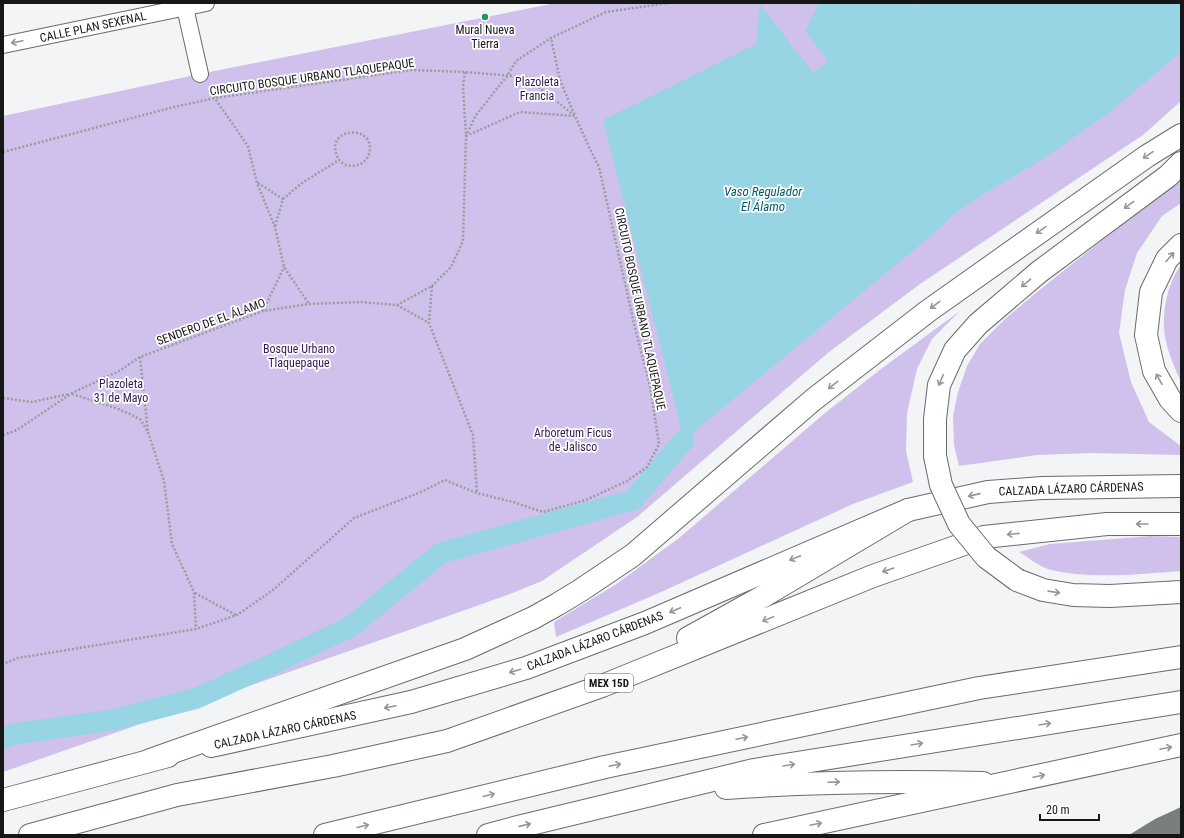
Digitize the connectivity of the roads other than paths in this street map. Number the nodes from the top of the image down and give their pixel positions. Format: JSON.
{"nodes":[{"id":1,"x":206,"y":3,"type":"edge"},
{"id":2,"x":185,"y":5,"type":"edge"},
{"id":3,"x":3,"y":45,"type":"edge"},
{"id":4,"x":200,"y":74,"type":"dead end"},
{"id":5,"x":1181,"y":135,"type":"edge"},
{"id":6,"x":1181,"y":163,"type":"edge"},
{"id":7,"x":1181,"y":245,"type":"edge"},
{"id":8,"x":1181,"y":411,"type":"edge"},
{"id":9,"x":1181,"y":486,"type":"edge"},
{"id":10,"x":908,"y":510,"type":"junction"},
{"id":11,"x":1181,"y":524,"type":"edge"},
{"id":12,"x":1181,"y":592,"type":"edge"},
{"id":13,"x":1181,"y":657,"type":"edge"},
{"id":14,"x":602,"y":686,"type":"junction"},
{"id":15,"x":1181,"y":702,"type":"edge"},
{"id":16,"x":1181,"y":745,"type":"edge"},
{"id":17,"x":150,"y":760,"type":"junction"},
{"id":18,"x":1001,"y":784,"type":"junction"},
{"id":19,"x":655,"y":794,"type":"junction"},
{"id":20,"x":3,"y":800,"type":"edge"},
{"id":21,"x":30,"y":835,"type":"edge"},
{"id":22,"x":325,"y":835,"type":"edge"},
{"id":23,"x":488,"y":835,"type":"edge"},
{"id":24,"x":764,"y":835,"type":"edge"}],
"edges":[{"from":1,"to":2,"type":"street","name":"CALLE PLAN SEXENAL"},
{"from":2,"to":3,"type":"street","name":"CALLE PLAN SEXENAL","one_way":true},
{"from":2,"to":4,"type":"street"},
{"from":5,"to":17,"type":"main road","one_way":true},
{"from":6,"to":12,"type":"main road","one_way":true,"bridge":true},
{"from":8,"to":7,"type":"main road","one_way":true},
{"from":9,"to":10,"type":"main road","name":"CALZADA LÁZARO CÁRDENAS","one_way":true},
{"from":10,"to":14,"type":"main road"},
{"from":10,"to":17,"type":"main road","name":"CALZADA LÁZARO CÁRDENAS","one_way":true},
{"from":11,"to":14,"type":"main road","number":"MEX 15D","one_way":true},
{"from":22,"to":13,"type":"main road","one_way":true},
{"from":14,"to":21,"type":"main road","number":"MEX 15D"},
{"from":19,"to":15,"type":"main road","one_way":true},
{"from":18,"to":16,"type":"main road","one_way":true},
{"from":17,"to":20,"type":"main road","name":"CALZADA LÁZARO CÁRDENAS"},
{"from":19,"to":18,"type":"main road","one_way":true},
{"from":24,"to":18,"type":"main road","one_way":true},
{"from":23,"to":19,"type":"main road","one_way":true}]}
